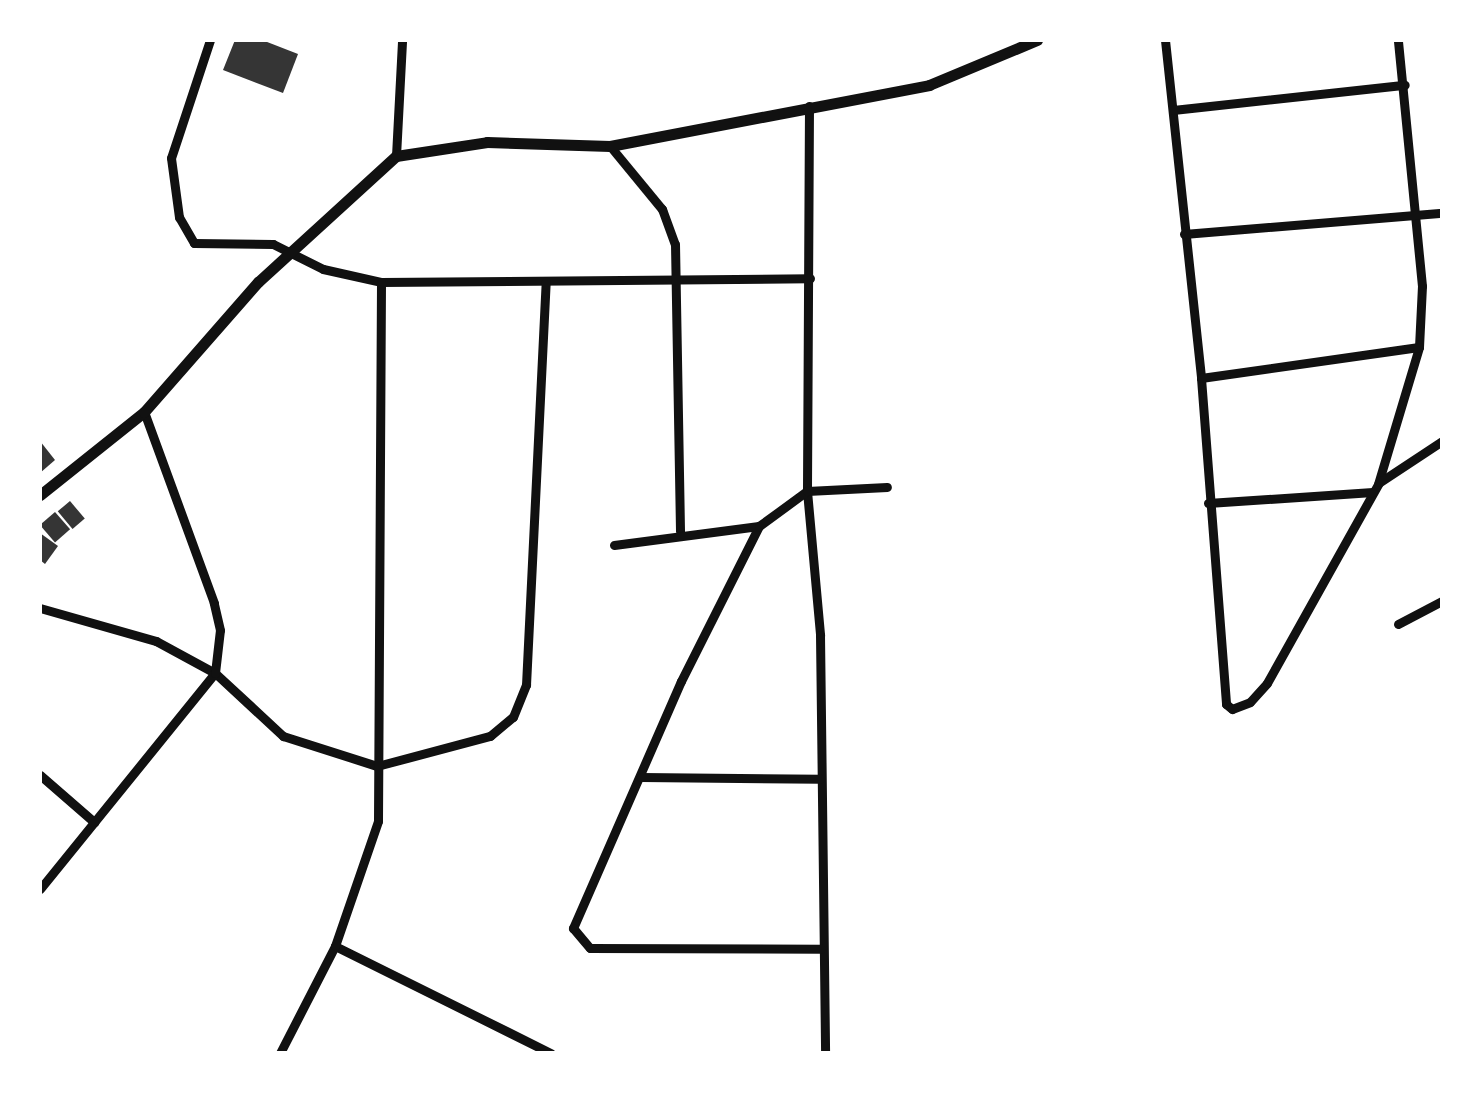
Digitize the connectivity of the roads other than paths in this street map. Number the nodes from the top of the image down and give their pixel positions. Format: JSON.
{"nodes":[{"id":1,"x":210,"y":40,"type":"edge"},
{"id":2,"x":402,"y":40,"type":"edge"},
{"id":3,"x":1037,"y":40,"type":"edge"},
{"id":4,"x":1164,"y":40,"type":"edge"},
{"id":5,"x":1398,"y":40,"type":"edge"},
{"id":6,"x":1405,"y":85,"type":"junction"},
{"id":7,"x":809,"y":106,"type":"junction"},
{"id":8,"x":1173,"y":110,"type":"junction"},
{"id":9,"x":610,"y":146,"type":"junction"},
{"id":10,"x":396,"y":156,"type":"junction"},
{"id":11,"x":1442,"y":213,"type":"edge"},
{"id":12,"x":1416,"y":215,"type":"junction"},
{"id":13,"x":1184,"y":234,"type":"junction"},
{"id":14,"x":290,"y":250,"type":"junction"},
{"id":15,"x":679,"y":276,"type":"junction"},
{"id":16,"x":810,"y":278,"type":"junction"},
{"id":17,"x":546,"y":281,"type":"junction"},
{"id":18,"x":381,"y":282,"type":"junction"},
{"id":19,"x":1419,"y":347,"type":"junction"},
{"id":20,"x":1201,"y":378,"type":"junction"},
{"id":21,"x":144,"y":412,"type":"junction"},
{"id":22,"x":1442,"y":441,"type":"edge"},
{"id":23,"x":888,"y":487,"type":"dead end"},
{"id":24,"x":1375,"y":488,"type":"junction"},
{"id":25,"x":806,"y":491,"type":"junction"},
{"id":26,"x":40,"y":495,"type":"edge"},
{"id":27,"x":1208,"y":503,"type":"junction"},
{"id":28,"x":758,"y":526,"type":"junction"},
{"id":29,"x":680,"y":532,"type":"junction"},
{"id":30,"x":614,"y":545,"type":"dead end"},
{"id":31,"x":1442,"y":601,"type":"edge"},
{"id":32,"x":40,"y":608,"type":"edge"},
{"id":33,"x":1398,"y":624,"type":"dead end"},
{"id":34,"x":216,"y":673,"type":"junction"},
{"id":35,"x":377,"y":766,"type":"junction"},
{"id":36,"x":40,"y":775,"type":"edge"},
{"id":37,"x":642,"y":778,"type":"junction"},
{"id":38,"x":820,"y":779,"type":"junction"},
{"id":39,"x":94,"y":822,"type":"junction"},
{"id":40,"x":40,"y":889,"type":"edge"},
{"id":41,"x":335,"y":946,"type":"junction"},
{"id":42,"x":821,"y":949,"type":"junction"},
{"id":43,"x":280,"y":1053,"type":"edge"},
{"id":44,"x":551,"y":1053,"type":"edge"},
{"id":45,"x":825,"y":1053,"type":"edge"}],
"edges":[{"from":1,"to":14,"type":"street"},
{"from":2,"to":10,"type":"street"},
{"from":3,"to":7,"type":"street"},
{"from":4,"to":8,"type":"street"},
{"from":5,"to":6,"type":"street"},
{"from":6,"to":8,"type":"street"},
{"from":6,"to":12,"type":"street"},
{"from":7,"to":9,"type":"street"},
{"from":7,"to":16,"type":"street"},
{"from":8,"to":13,"type":"street"},
{"from":9,"to":10,"type":"street"},
{"from":9,"to":15,"type":"street"},
{"from":10,"to":14,"type":"street"},
{"from":11,"to":12,"type":"street"},
{"from":12,"to":13,"type":"street"},
{"from":12,"to":19,"type":"street"},
{"from":13,"to":20,"type":"street"},
{"from":14,"to":18,"type":"street"},
{"from":14,"to":21,"type":"street"},
{"from":15,"to":16,"type":"street"},
{"from":15,"to":17,"type":"street"},
{"from":15,"to":29,"type":"street"},
{"from":16,"to":25,"type":"street"},
{"from":17,"to":18,"type":"street"},
{"from":17,"to":35,"type":"street"},
{"from":18,"to":35,"type":"street"},
{"from":19,"to":20,"type":"street"},
{"from":19,"to":24,"type":"street"},
{"from":20,"to":27,"type":"street"},
{"from":21,"to":26,"type":"street"},
{"from":21,"to":34,"type":"street"},
{"from":22,"to":24,"type":"street"},
{"from":23,"to":25,"type":"street"},
{"from":24,"to":27,"type":"street"},
{"from":24,"to":27,"type":"street"},
{"from":25,"to":28,"type":"street"},
{"from":25,"to":38,"type":"street"},
{"from":28,"to":29,"type":"street"},
{"from":28,"to":37,"type":"street"},
{"from":29,"to":30,"type":"street"},
{"from":31,"to":33,"type":"street"},
{"from":32,"to":34,"type":"street"},
{"from":34,"to":35,"type":"street"},
{"from":34,"to":39,"type":"street"},
{"from":35,"to":41,"type":"street"},
{"from":36,"to":39,"type":"street"},
{"from":37,"to":38,"type":"street"},
{"from":37,"to":42,"type":"street"},
{"from":38,"to":42,"type":"street"},
{"from":39,"to":40,"type":"street"},
{"from":41,"to":43,"type":"street"},
{"from":41,"to":44,"type":"street"},
{"from":42,"to":45,"type":"street"}]}
